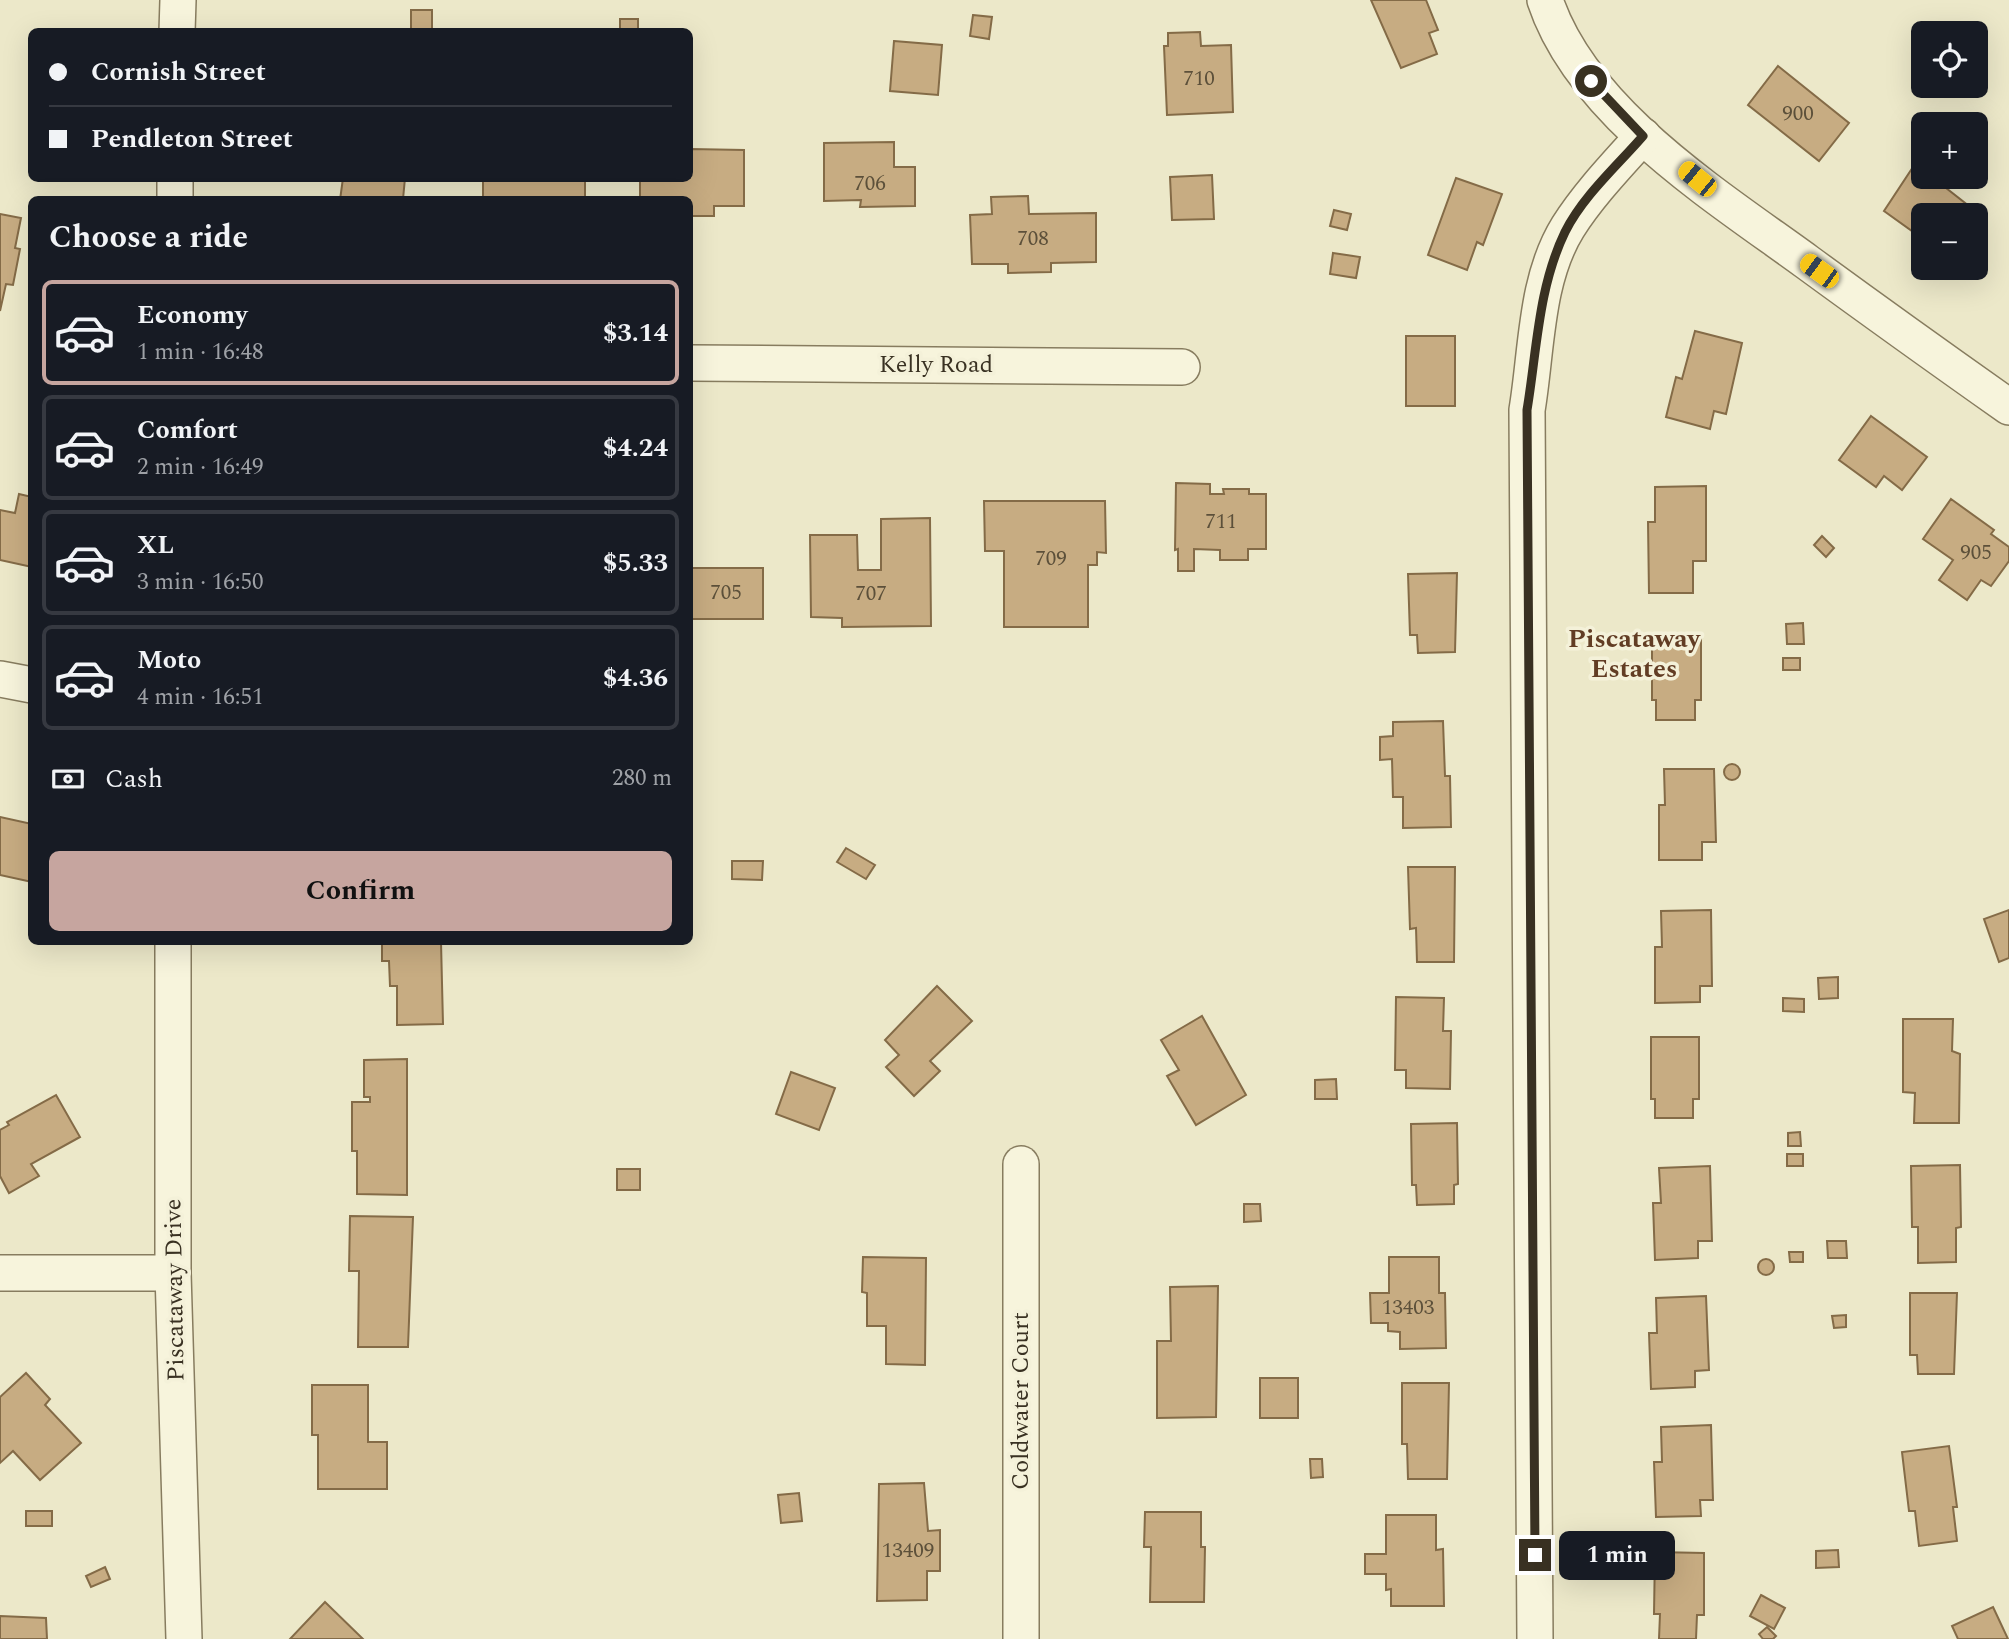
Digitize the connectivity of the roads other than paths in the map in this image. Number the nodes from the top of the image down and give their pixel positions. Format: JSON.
{"nodes":[{"id":1,"x":178,"y":0,"type":"edge"},
{"id":2,"x":1545,"y":0,"type":"edge"},
{"id":3,"x":177,"y":28,"type":"edge"},
{"id":4,"x":1643,"y":136,"type":"junction"},
{"id":5,"x":693,"y":363,"type":"edge"},
{"id":6,"x":1182,"y":367,"type":"dead end"},
{"id":7,"x":2009,"y":407,"type":"edge"},
{"id":8,"x":0,"y":679,"type":"edge"},
{"id":9,"x":28,"y":684,"type":"edge"},
{"id":10,"x":173,"y":945,"type":"edge"},
{"id":11,"x":1021,"y":1164,"type":"dead end"},
{"id":12,"x":0,"y":1273,"type":"edge"},
{"id":13,"x":173,"y":1273,"type":"junction"},
{"id":14,"x":184,"y":1639,"type":"edge"},
{"id":15,"x":1021,"y":1639,"type":"edge"},
{"id":16,"x":1535,"y":1639,"type":"edge"}],
"edges":[{"from":1,"to":3,"type":"street"},
{"from":2,"to":4,"type":"street"},
{"from":4,"to":7,"type":"street"},
{"from":4,"to":16,"type":"street"},
{"from":5,"to":6,"type":"street","name":"Kelly Road"},
{"from":8,"to":9,"type":"street"},
{"from":10,"to":13,"type":"street","name":"Piscataway Drive"},
{"from":11,"to":15,"type":"street","name":"Coldwater Court"},
{"from":12,"to":13,"type":"street"},
{"from":13,"to":14,"type":"street","name":"Piscataway Drive"}]}
